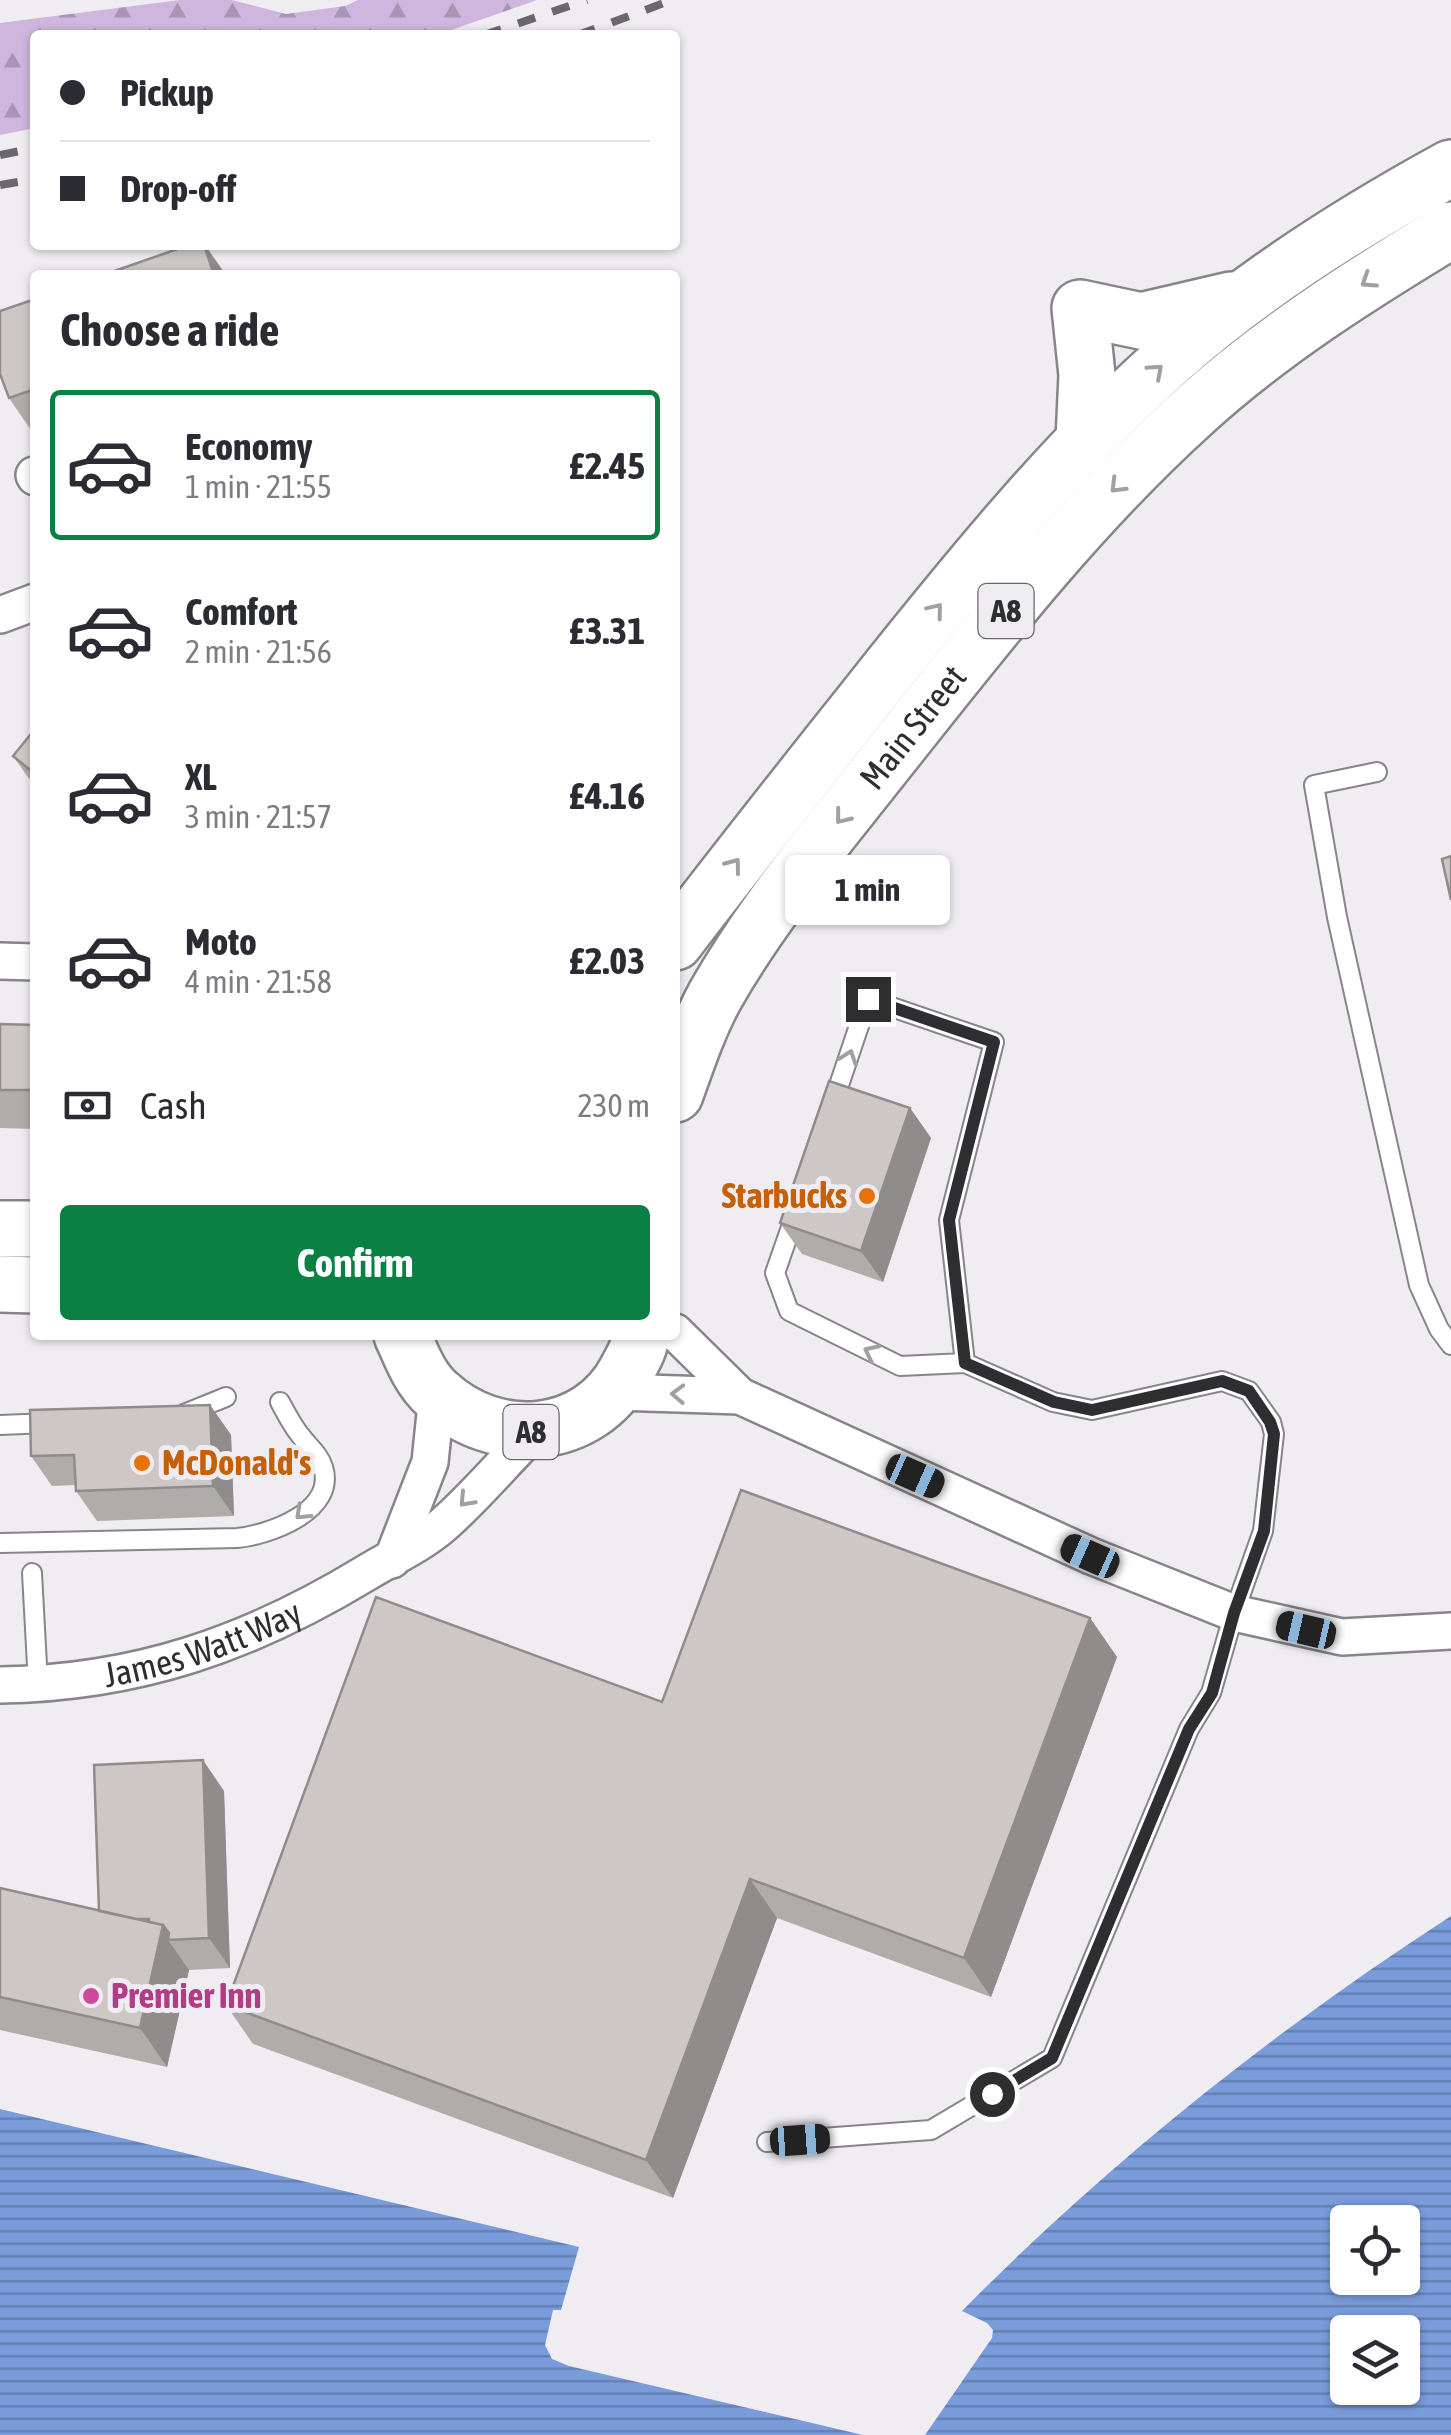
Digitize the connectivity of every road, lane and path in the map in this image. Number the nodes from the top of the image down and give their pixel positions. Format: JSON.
{"nodes":[{"id":1,"x":1451,"y":168,"type":"edge"},
{"id":2,"x":1451,"y":230,"type":"edge"},
{"id":3,"x":1248,"y":296,"type":"junction"},
{"id":4,"x":1084,"y":440,"type":"junction"},
{"id":5,"x":30,"y":604,"type":"edge"},
{"id":6,"x":0,"y":616,"type":"edge"},
{"id":7,"x":1377,"y":772,"type":"dead end"},
{"id":8,"x":680,"y":936,"type":"edge"},
{"id":9,"x":0,"y":961,"type":"edge"},
{"id":10,"x":30,"y":962,"type":"edge"},
{"id":11,"x":680,"y":1082,"type":"edge"},
{"id":12,"x":825,"y":1127,"type":"edge"},
{"id":13,"x":800,"y":1200,"type":"edge"},
{"id":14,"x":30,"y":1229,"type":"edge"},
{"id":15,"x":0,"y":1230,"type":"edge"},
{"id":16,"x":0,"y":1284,"type":"edge"},
{"id":17,"x":30,"y":1285,"type":"edge"},
{"id":18,"x":680,"y":1337,"type":"edge"},
{"id":19,"x":396,"y":1340,"type":"edge"},
{"id":20,"x":641,"y":1340,"type":"edge"},
{"id":21,"x":1451,"y":1345,"type":"edge"},
{"id":22,"x":965,"y":1363,"type":"junction"},
{"id":23,"x":616,"y":1392,"type":"junction"},
{"id":24,"x":437,"y":1394,"type":"junction"},
{"id":25,"x":740,"y":1396,"type":"junction"},
{"id":26,"x":226,"y":1397,"type":"dead end"},
{"id":27,"x":280,"y":1402,"type":"dead end"},
{"id":28,"x":174,"y":1419,"type":"edge"},
{"id":29,"x":63,"y":1423,"type":"edge"},
{"id":30,"x":26,"y":1424,"type":"junction"},
{"id":31,"x":0,"y":1426,"type":"edge"},
{"id":32,"x":534,"y":1432,"type":"junction"},
{"id":33,"x":0,"y":1439,"type":"edge"},
{"id":34,"x":0,"y":1527,"type":"edge"},
{"id":35,"x":0,"y":1542,"type":"edge"},
{"id":36,"x":24,"y":1542,"type":"junction"},
{"id":37,"x":392,"y":1560,"type":"junction"},
{"id":38,"x":32,"y":1574,"type":"dead end"},
{"id":39,"x":1234,"y":1613,"type":"junction"},
{"id":40,"x":1451,"y":1631,"type":"edge"},
{"id":41,"x":38,"y":1684,"type":"junction"},
{"id":42,"x":0,"y":1685,"type":"edge"},
{"id":43,"x":767,"y":2142,"type":"dead end"}],
"edges":[{"from":1,"to":3,"type":"highway","name":"Main Street","number":"A8"},
{"from":2,"to":11,"type":"highway","name":"Main Street","number":"A8","one_way":true},
{"from":4,"to":3,"type":"highway","name":"Main Street","number":"A8","one_way":true},
{"from":3,"to":4,"type":"highway"},
{"from":8,"to":4,"type":"highway","name":"Main Street","number":"A8","one_way":true},
{"from":5,"to":6,"type":"street"},
{"from":7,"to":21,"type":"lane"},
{"from":9,"to":10,"type":"street"},
{"from":12,"to":22,"type":"lane","one_way":true},
{"from":22,"to":13,"type":"lane","one_way":true},
{"from":14,"to":15,"type":"highway"},
{"from":16,"to":17,"type":"highway"},
{"from":18,"to":25,"type":"street"},
{"from":19,"to":24,"type":"highway","number":"A8"},
{"from":20,"to":23,"type":"highway","number":"A8"},
{"from":22,"to":39,"type":"lane"},
{"from":25,"to":23,"type":"street","one_way":true},
{"from":23,"to":32,"type":"highway","number":"A8"},
{"from":24,"to":32,"type":"highway","number":"A8"},
{"from":24,"to":37,"type":"street"},
{"from":25,"to":39,"type":"street"},
{"from":26,"to":28,"type":"lane"},
{"from":27,"to":36,"type":"lane","one_way":true},
{"from":29,"to":30,"type":"lane"},
{"from":30,"to":31,"type":"lane"},
{"from":30,"to":33,"type":"lane"},
{"from":32,"to":37,"type":"street","name":"James Watt Way","one_way":true},
{"from":34,"to":36,"type":"lane"},
{"from":35,"to":36,"type":"lane"},
{"from":37,"to":41,"type":"street","name":"James Watt Way"},
{"from":38,"to":41,"type":"lane"},
{"from":39,"to":40,"type":"street"},
{"from":39,"to":43,"type":"lane"},
{"from":41,"to":42,"type":"street","name":"James Watt Way"}]}
